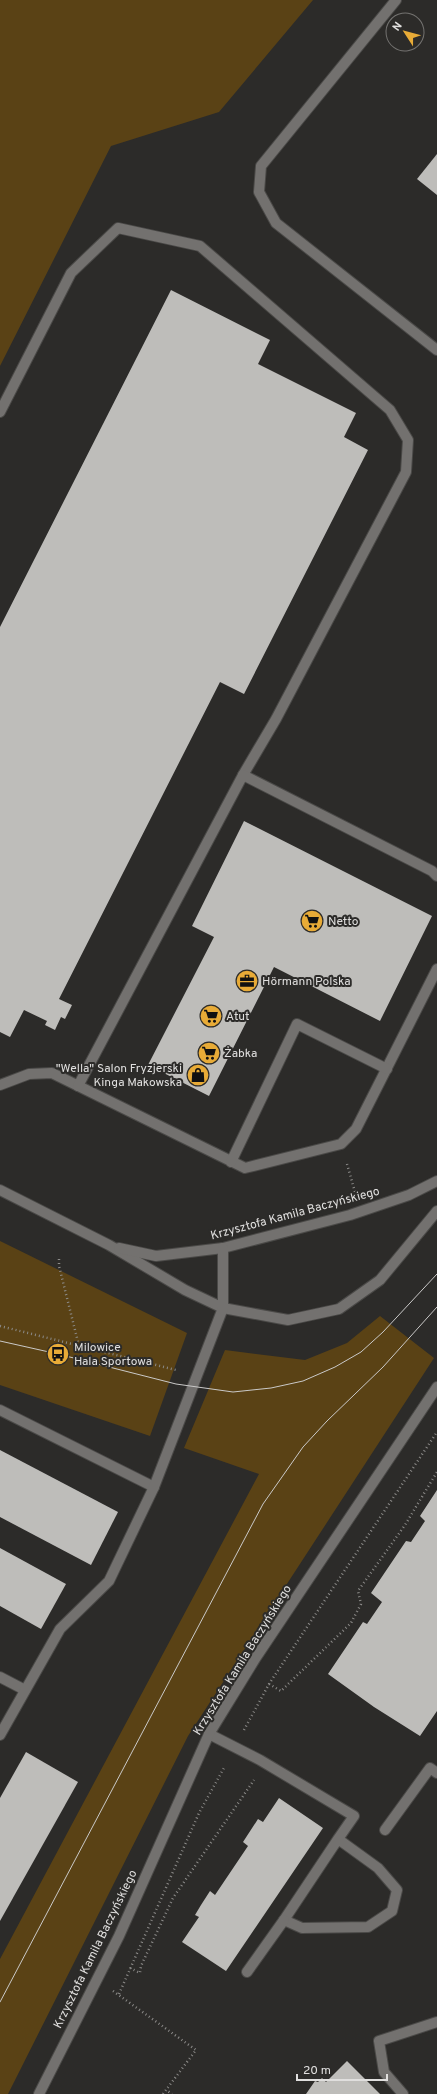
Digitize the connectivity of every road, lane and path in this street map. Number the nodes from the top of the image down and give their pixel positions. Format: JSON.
{"nodes":[{"id":1,"x":396,"y":0,"type":"edge"},
{"id":2,"x":437,"y":350,"type":"edge"},
{"id":3,"x":0,"y":412,"type":"edge"},
{"id":4,"x":243,"y":776,"type":"junction"},
{"id":5,"x":437,"y":876,"type":"edge"},
{"id":6,"x":437,"y":969,"type":"edge"},
{"id":7,"x":387,"y":1069,"type":"junction"},
{"id":8,"x":0,"y":1085,"type":"edge"},
{"id":9,"x":78,"y":1086,"type":"junction"},
{"id":10,"x":341,"y":1144,"type":"junction"},
{"id":11,"x":231,"y":1162,"type":"junction"},
{"id":12,"x":437,"y":1181,"type":"edge"},
{"id":13,"x":0,"y":1190,"type":"edge"},
{"id":14,"x":356,"y":1194,"type":"dead end"},
{"id":15,"x":437,"y":1212,"type":"edge"},
{"id":16,"x":109,"y":1246,"type":"junction"},
{"id":17,"x":223,"y":1248,"type":"junction"},
{"id":18,"x":59,"y":1259,"type":"dead end"},
{"id":19,"x":223,"y":1308,"type":"junction"},
{"id":20,"x":0,"y":1326,"type":"edge"},
{"id":21,"x":79,"y":1346,"type":"junction"},
{"id":22,"x":196,"y":1375,"type":"junction"},
{"id":23,"x":437,"y":1387,"type":"edge"},
{"id":24,"x":0,"y":1410,"type":"edge"},
{"id":25,"x":437,"y":1432,"type":"edge"},
{"id":26,"x":437,"y":1472,"type":"edge"},
{"id":27,"x":154,"y":1488,"type":"junction"},
{"id":28,"x":0,"y":1677,"type":"edge"},
{"id":29,"x":269,"y":1684,"type":"junction"},
{"id":30,"x":25,"y":1690,"type":"junction"},
{"id":31,"x":208,"y":1734,"type":"junction"},
{"id":32,"x":0,"y":1735,"type":"edge"},
{"id":33,"x":235,"y":1747,"type":"junction"},
{"id":34,"x":265,"y":1763,"type":"junction"},
{"id":35,"x":437,"y":1773,"type":"edge"},
{"id":36,"x":385,"y":1830,"type":"dead end"},
{"id":37,"x":338,"y":1839,"type":"junction"},
{"id":38,"x":284,"y":1920,"type":"junction"},
{"id":39,"x":130,"y":1968,"type":"junction"},
{"id":40,"x":247,"y":1972,"type":"dead end"},
{"id":41,"x":95,"y":1980,"type":"junction"},
{"id":42,"x":119,"y":1994,"type":"junction"},
{"id":43,"x":437,"y":2022,"type":"edge"},
{"id":44,"x":166,"y":2090,"type":"junction"},
{"id":45,"x":39,"y":2094,"type":"edge"},
{"id":46,"x":163,"y":2094,"type":"edge"},
{"id":47,"x":172,"y":2094,"type":"edge"},
{"id":48,"x":403,"y":2094,"type":"edge"}],
"edges":[{"from":1,"to":2,"type":"street"},
{"from":3,"to":4,"type":"street"},
{"from":4,"to":5,"type":"street"},
{"from":4,"to":9,"type":"street"},
{"from":6,"to":7,"type":"street"},
{"from":7,"to":10,"type":"street"},
{"from":7,"to":11,"type":"street"},
{"from":8,"to":9,"type":"street"},
{"from":9,"to":11,"type":"street"},
{"from":10,"to":11,"type":"street"},
{"from":10,"to":14,"type":"path"},
{"from":12,"to":17,"type":"street","name":"Krzysztofa Kamila Baczyńskiego"},
{"from":13,"to":16,"type":"street","name":"Krzysztofa Kamila Baczyńskiego"},
{"from":15,"to":19,"type":"street","name":"Krzysztofa Kamila Baczyńskiego"},
{"from":16,"to":17,"type":"street","name":"Krzysztofa Kamila Baczyńskiego"},
{"from":16,"to":19,"type":"street","name":"Krzysztofa Kamila Baczyńskiego"},
{"from":17,"to":19,"type":"street"},
{"from":18,"to":21,"type":"path"},
{"from":19,"to":22,"type":"street"},
{"from":20,"to":21,"type":"path"},
{"from":21,"to":22,"type":"path"},
{"from":22,"to":27,"type":"street"},
{"from":23,"to":31,"type":"street","name":"Krzysztofa Kamila Baczyńskiego"},
{"from":24,"to":27,"type":"street"},
{"from":25,"to":29,"type":"path"},
{"from":26,"to":29,"type":"path"},
{"from":27,"to":30,"type":"street"},
{"from":28,"to":30,"type":"street"},
{"from":29,"to":33,"type":"path"},
{"from":30,"to":32,"type":"street"},
{"from":31,"to":33,"type":"street"},
{"from":31,"to":41,"type":"street","name":"Krzysztofa Kamila Baczyńskiego"},
{"from":33,"to":34,"type":"street"},
{"from":33,"to":39,"type":"path"},
{"from":34,"to":37,"type":"street"},
{"from":34,"to":39,"type":"path"},
{"from":35,"to":36,"type":"street"},
{"from":37,"to":38,"type":"street"},
{"from":37,"to":38,"type":"street"},
{"from":38,"to":40,"type":"street"},
{"from":39,"to":42,"type":"path"},
{"from":41,"to":42,"type":"path"},
{"from":41,"to":45,"type":"street","name":"Krzysztofa Kamila Baczyńskiego"},
{"from":42,"to":44,"type":"path"},
{"from":43,"to":48,"type":"street"},
{"from":44,"to":46,"type":"path"},
{"from":44,"to":47,"type":"path"}]}
